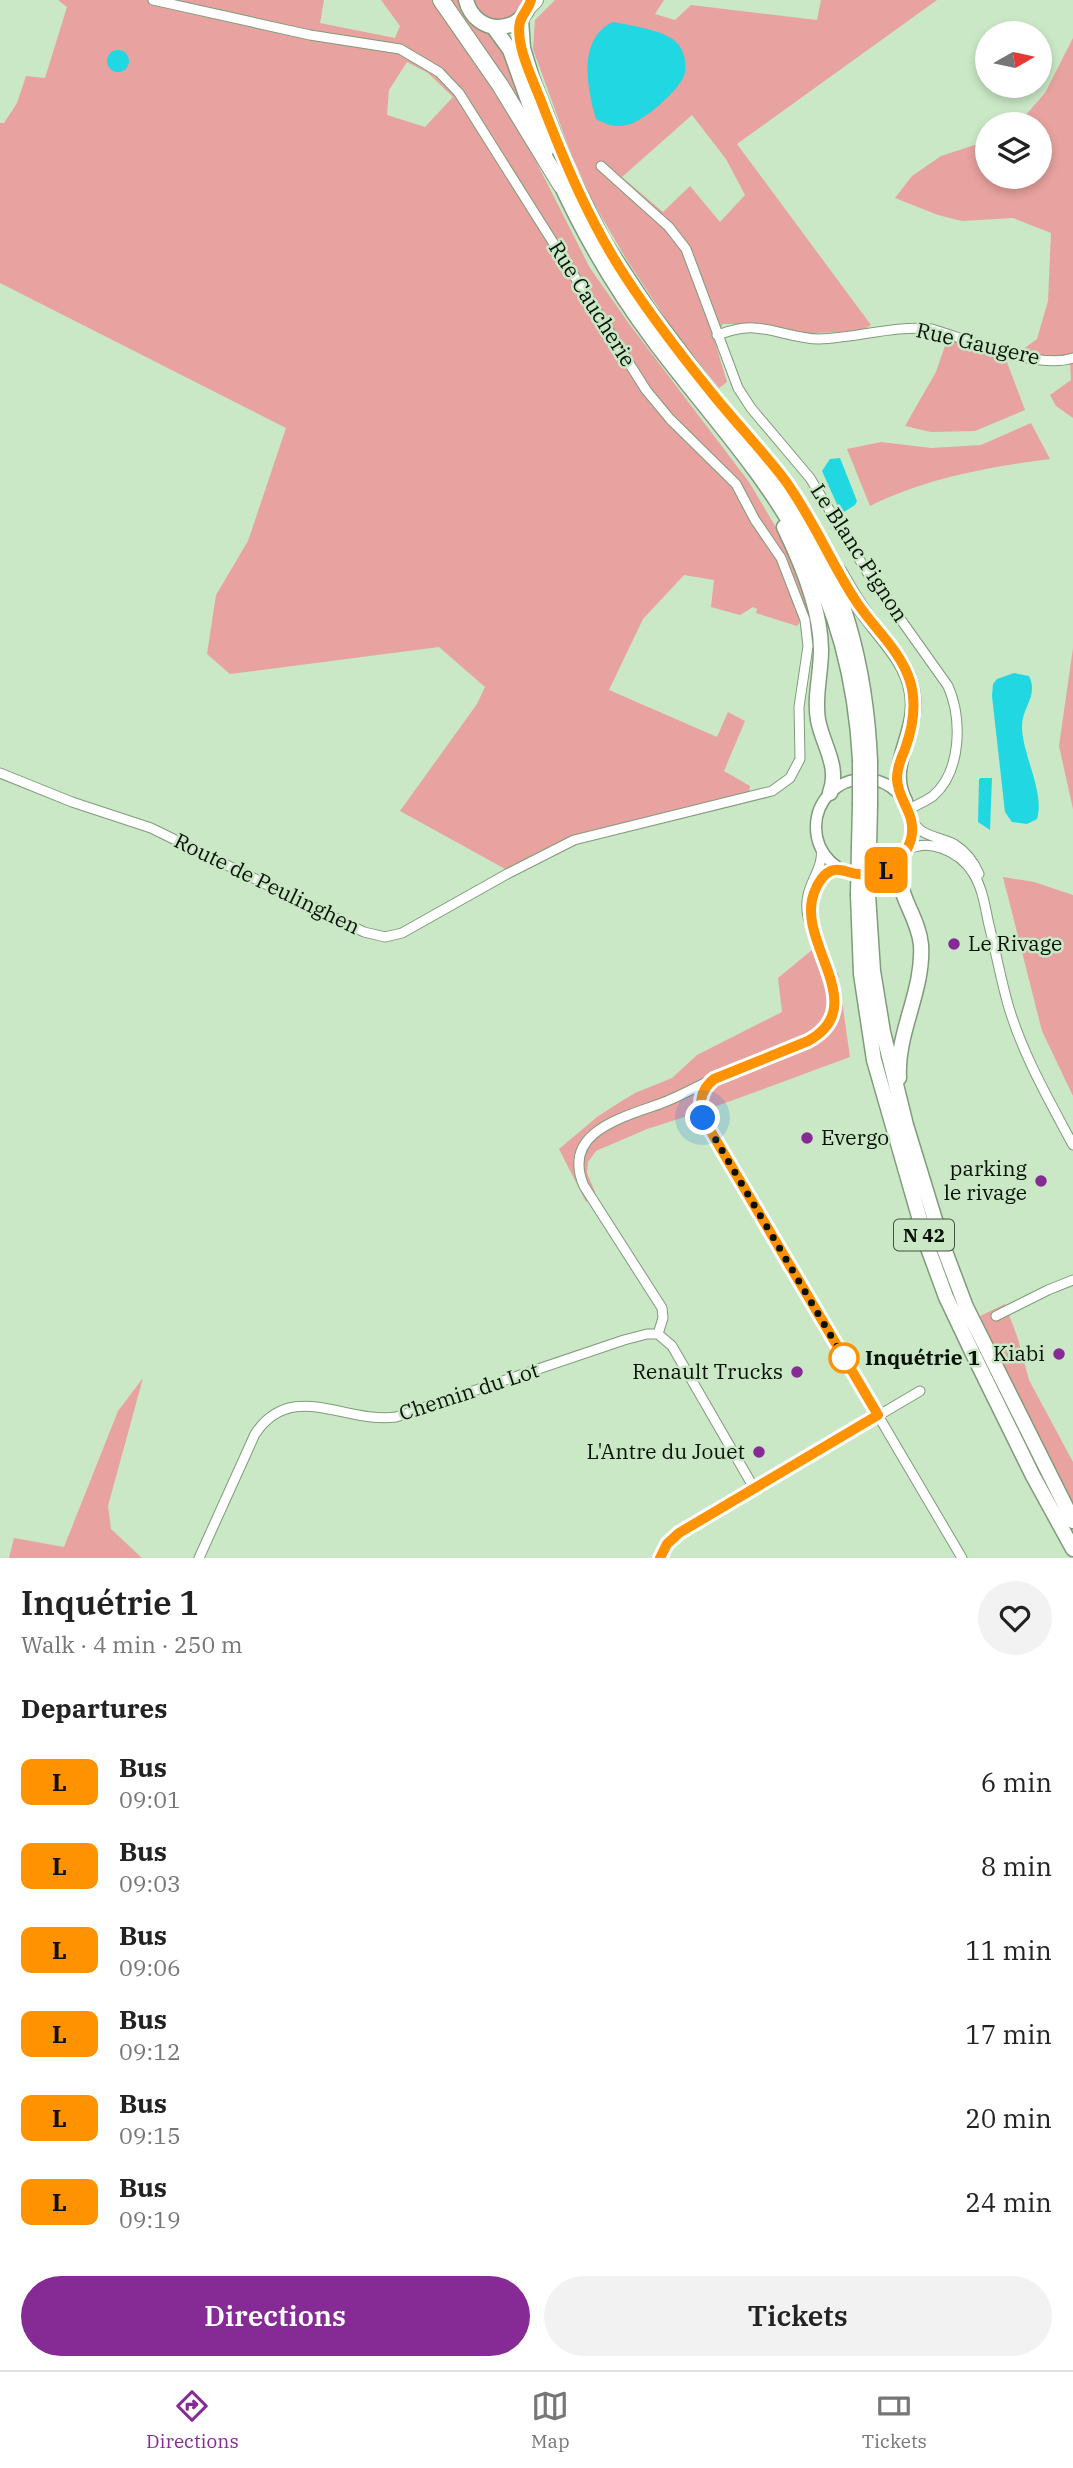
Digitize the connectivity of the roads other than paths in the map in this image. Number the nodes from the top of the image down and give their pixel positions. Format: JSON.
{"nodes":[{"id":1,"x":153,"y":0,"type":"edge"},
{"id":2,"x":442,"y":0,"type":"edge"},
{"id":3,"x":464,"y":2,"type":"edge"},
{"id":4,"x":532,"y":2,"type":"edge"},
{"id":5,"x":521,"y":20,"type":"junction"},
{"id":6,"x":494,"y":28,"type":"junction"},
{"id":7,"x":601,"y":166,"type":"dead end"},
{"id":8,"x":561,"y":185,"type":"junction"},
{"id":9,"x":717,"y":335,"type":"junction"},
{"id":10,"x":1073,"y":358,"type":"edge"},
{"id":11,"x":707,"y":398,"type":"junction"},
{"id":12,"x":0,"y":773,"type":"edge"},
{"id":13,"x":767,"y":793,"type":"joint"},
{"id":14,"x":830,"y":793,"type":"junction"},
{"id":15,"x":908,"y":810,"type":"junction"},
{"id":16,"x":821,"y":848,"type":"junction"},
{"id":17,"x":904,"y":853,"type":"junction"},
{"id":18,"x":842,"y":870,"type":"junction"},
{"id":19,"x":863,"y":895,"type":"junction"},
{"id":20,"x":983,"y":896,"type":"junction"},
{"id":21,"x":811,"y":926,"type":"junction"},
{"id":22,"x":714,"y":1079,"type":"junction"},
{"id":23,"x":679,"y":1096,"type":"junction"},
{"id":24,"x":701,"y":1112,"type":"junction"},
{"id":25,"x":906,"y":1125,"type":"junction"},
{"id":26,"x":1073,"y":1145,"type":"edge"},
{"id":27,"x":1073,"y":1280,"type":"edge"},
{"id":28,"x":996,"y":1316,"type":"dead end"},
{"id":29,"x":658,"y":1334,"type":"junction"},
{"id":30,"x":920,"y":1391,"type":"dead end"},
{"id":31,"x":878,"y":1415,"type":"junction"},
{"id":32,"x":754,"y":1488,"type":"junction"},
{"id":33,"x":1073,"y":1521,"type":"edge"},
{"id":34,"x":1073,"y":1549,"type":"edge"},
{"id":35,"x":198,"y":1558,"type":"edge"},
{"id":36,"x":660,"y":1558,"type":"edge"},
{"id":37,"x":962,"y":1558,"type":"edge"}],
"edges":[{"from":1,"to":13,"type":"street","name":"Rue Caucherie"},
{"from":2,"to":8,"type":"highway"},
{"from":3,"to":6,"type":"main road"},
{"from":4,"to":5,"type":"main road"},
{"from":5,"to":6,"type":"main road"},
{"from":5,"to":11,"type":"main road","number":"N 42"},
{"from":6,"to":8,"type":"main road","number":"N 42"},
{"from":7,"to":9,"type":"street","name":"Le Blanc Pignon"},
{"from":8,"to":11,"type":"main road","number":"N 42"},
{"from":9,"to":10,"type":"street","name":"Rue Gaugere"},
{"from":9,"to":15,"type":"street","name":"Le Blanc Pignon"},
{"from":11,"to":14,"type":"main road"},
{"from":11,"to":15,"type":"main road"},
{"from":11,"to":19,"type":"main road","number":"N 42","bridge":true},
{"from":12,"to":13,"type":"street","name":"Route de Peulinghen"},
{"from":14,"to":15,"type":"street"},
{"from":14,"to":16,"type":"street"},
{"from":15,"to":17,"type":"street"},
{"from":15,"to":20,"type":"street"},
{"from":16,"to":18,"type":"street"},
{"from":16,"to":21,"type":"street"},
{"from":17,"to":18,"type":"street"},
{"from":17,"to":20,"type":"street"},
{"from":17,"to":25,"type":"main road"},
{"from":18,"to":21,"type":"street"},
{"from":19,"to":25,"type":"main road","number":"N 42"},
{"from":19,"to":34,"type":"main road","number":"N 42"},
{"from":20,"to":26,"type":"street"},
{"from":21,"to":22,"type":"street"},
{"from":22,"to":23,"type":"street"},
{"from":22,"to":24,"type":"street"},
{"from":23,"to":24,"type":"street"},
{"from":23,"to":29,"type":"street"},
{"from":24,"to":31,"type":"street"},
{"from":25,"to":33,"type":"main road","number":"N 42"},
{"from":27,"to":28,"type":"street"},
{"from":29,"to":32,"type":"street"},
{"from":29,"to":35,"type":"street","name":"Chemin du Lot"},
{"from":30,"to":31,"type":"street"},
{"from":31,"to":32,"type":"street"},
{"from":31,"to":37,"type":"street"},
{"from":32,"to":36,"type":"street"}]}
